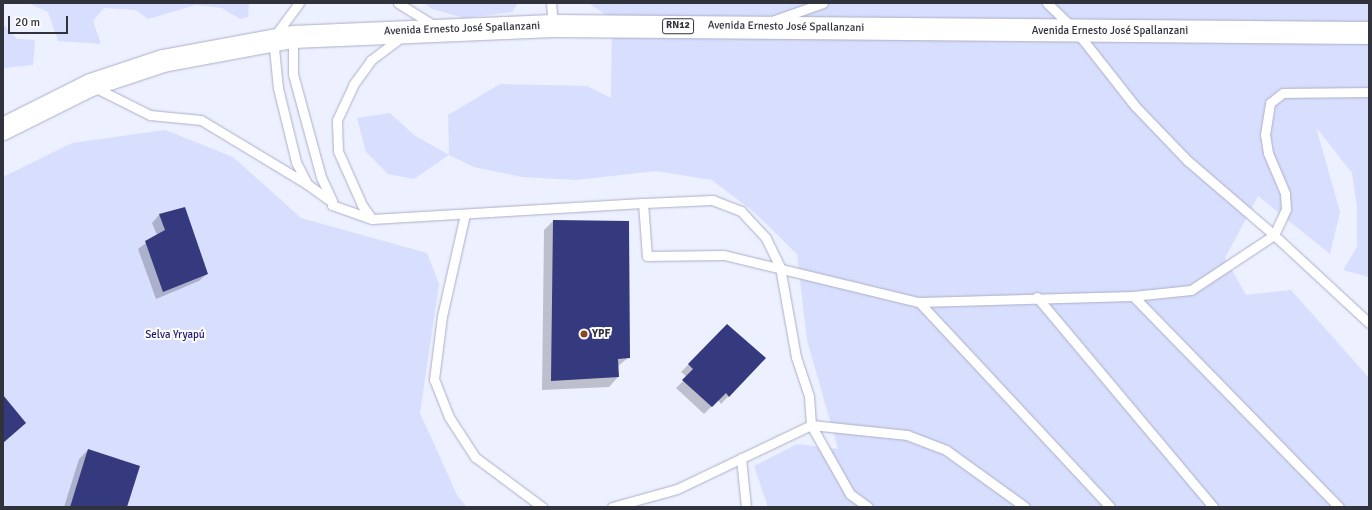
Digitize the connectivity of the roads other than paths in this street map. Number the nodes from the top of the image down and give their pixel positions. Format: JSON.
{"nodes":[{"id":1,"x":299,"y":3,"type":"edge"},
{"id":2,"x":398,"y":3,"type":"edge"},
{"id":3,"x":551,"y":3,"type":"edge"},
{"id":4,"x":823,"y":3,"type":"edge"},
{"id":5,"x":1047,"y":3,"type":"edge"},
{"id":6,"x":554,"y":26,"type":"junction"},
{"id":7,"x":756,"y":26,"type":"junction"},
{"id":8,"x":437,"y":28,"type":"junction"},
{"id":9,"x":412,"y":29,"type":"junction"},
{"id":10,"x":1076,"y":31,"type":"junction"},
{"id":11,"x":1369,"y":32,"type":"edge"},
{"id":12,"x":283,"y":38,"type":"junction"},
{"id":13,"x":90,"y":85,"type":"junction"},
{"id":14,"x":1369,"y":92,"type":"edge"},
{"id":15,"x":3,"y":129,"type":"edge"},
{"id":16,"x":307,"y":184,"type":"junction"},
{"id":17,"x":643,"y":203,"type":"junction"},
{"id":18,"x":332,"y":204,"type":"junction"},
{"id":19,"x":465,"y":214,"type":"junction"},
{"id":20,"x":372,"y":219,"type":"junction"},
{"id":21,"x":1274,"y":235,"type":"junction"},
{"id":22,"x":780,"y":267,"type":"junction"},
{"id":23,"x":1133,"y":296,"type":"junction"},
{"id":24,"x":1037,"y":297,"type":"junction"},
{"id":25,"x":919,"y":302,"type":"junction"},
{"id":26,"x":1369,"y":323,"type":"edge"},
{"id":27,"x":811,"y":425,"type":"junction"},
{"id":28,"x":741,"y":458,"type":"junction"},
{"id":29,"x":542,"y":507,"type":"edge"},
{"id":30,"x":612,"y":507,"type":"edge"},
{"id":31,"x":746,"y":507,"type":"edge"},
{"id":32,"x":868,"y":507,"type":"edge"},
{"id":33,"x":1025,"y":507,"type":"edge"},
{"id":34,"x":1110,"y":507,"type":"edge"},
{"id":35,"x":1213,"y":507,"type":"edge"},
{"id":36,"x":1340,"y":507,"type":"edge"}],
"edges":[{"from":1,"to":12,"type":"lane"},
{"from":2,"to":8,"type":"lane"},
{"from":3,"to":6,"type":"lane"},
{"from":4,"to":7,"type":"lane"},
{"from":5,"to":10,"type":"lane"},
{"from":6,"to":7,"type":"highway","name":"Avenida Ernesto José Spallanzani","number":"RN12"},
{"from":6,"to":8,"type":"highway","name":"Avenida Ernesto José Spallanzani","number":"RN12"},
{"from":7,"to":10,"type":"highway","name":"Avenida Ernesto José Spallanzani","number":"RN12"},
{"from":8,"to":9,"type":"highway","name":"Avenida Ernesto José Spallanzani","number":"RN12"},
{"from":9,"to":12,"type":"highway","name":"Avenida Ernesto José Spallanzani","number":"RN12"},
{"from":9,"to":20,"type":"lane"},
{"from":10,"to":11,"type":"highway","name":"Avenida Ernesto José Spallanzani","number":"RN12"},
{"from":10,"to":21,"type":"lane"},
{"from":12,"to":13,"type":"highway","name":"Avenida Ernesto José Spallanzani","number":"RN12"},
{"from":12,"to":16,"type":"lane"},
{"from":12,"to":18,"type":"lane"},
{"from":13,"to":15,"type":"highway","name":"Avenida Ernesto José Spallanzani","number":"RN12"},
{"from":13,"to":16,"type":"lane"},
{"from":14,"to":21,"type":"lane"},
{"from":16,"to":18,"type":"lane"},
{"from":17,"to":19,"type":"lane"},
{"from":17,"to":22,"type":"lane"},
{"from":17,"to":22,"type":"lane"},
{"from":18,"to":20,"type":"lane"},
{"from":19,"to":20,"type":"lane"},
{"from":19,"to":29,"type":"lane"},
{"from":21,"to":23,"type":"lane"},
{"from":21,"to":26,"type":"lane"},
{"from":22,"to":25,"type":"lane"},
{"from":22,"to":27,"type":"lane"},
{"from":23,"to":24,"type":"lane"},
{"from":23,"to":36,"type":"lane"},
{"from":24,"to":25,"type":"lane"},
{"from":24,"to":35,"type":"lane"},
{"from":25,"to":34,"type":"lane"},
{"from":27,"to":28,"type":"lane"},
{"from":27,"to":32,"type":"lane"},
{"from":27,"to":33,"type":"lane"},
{"from":28,"to":30,"type":"lane"},
{"from":28,"to":31,"type":"lane"}]}
